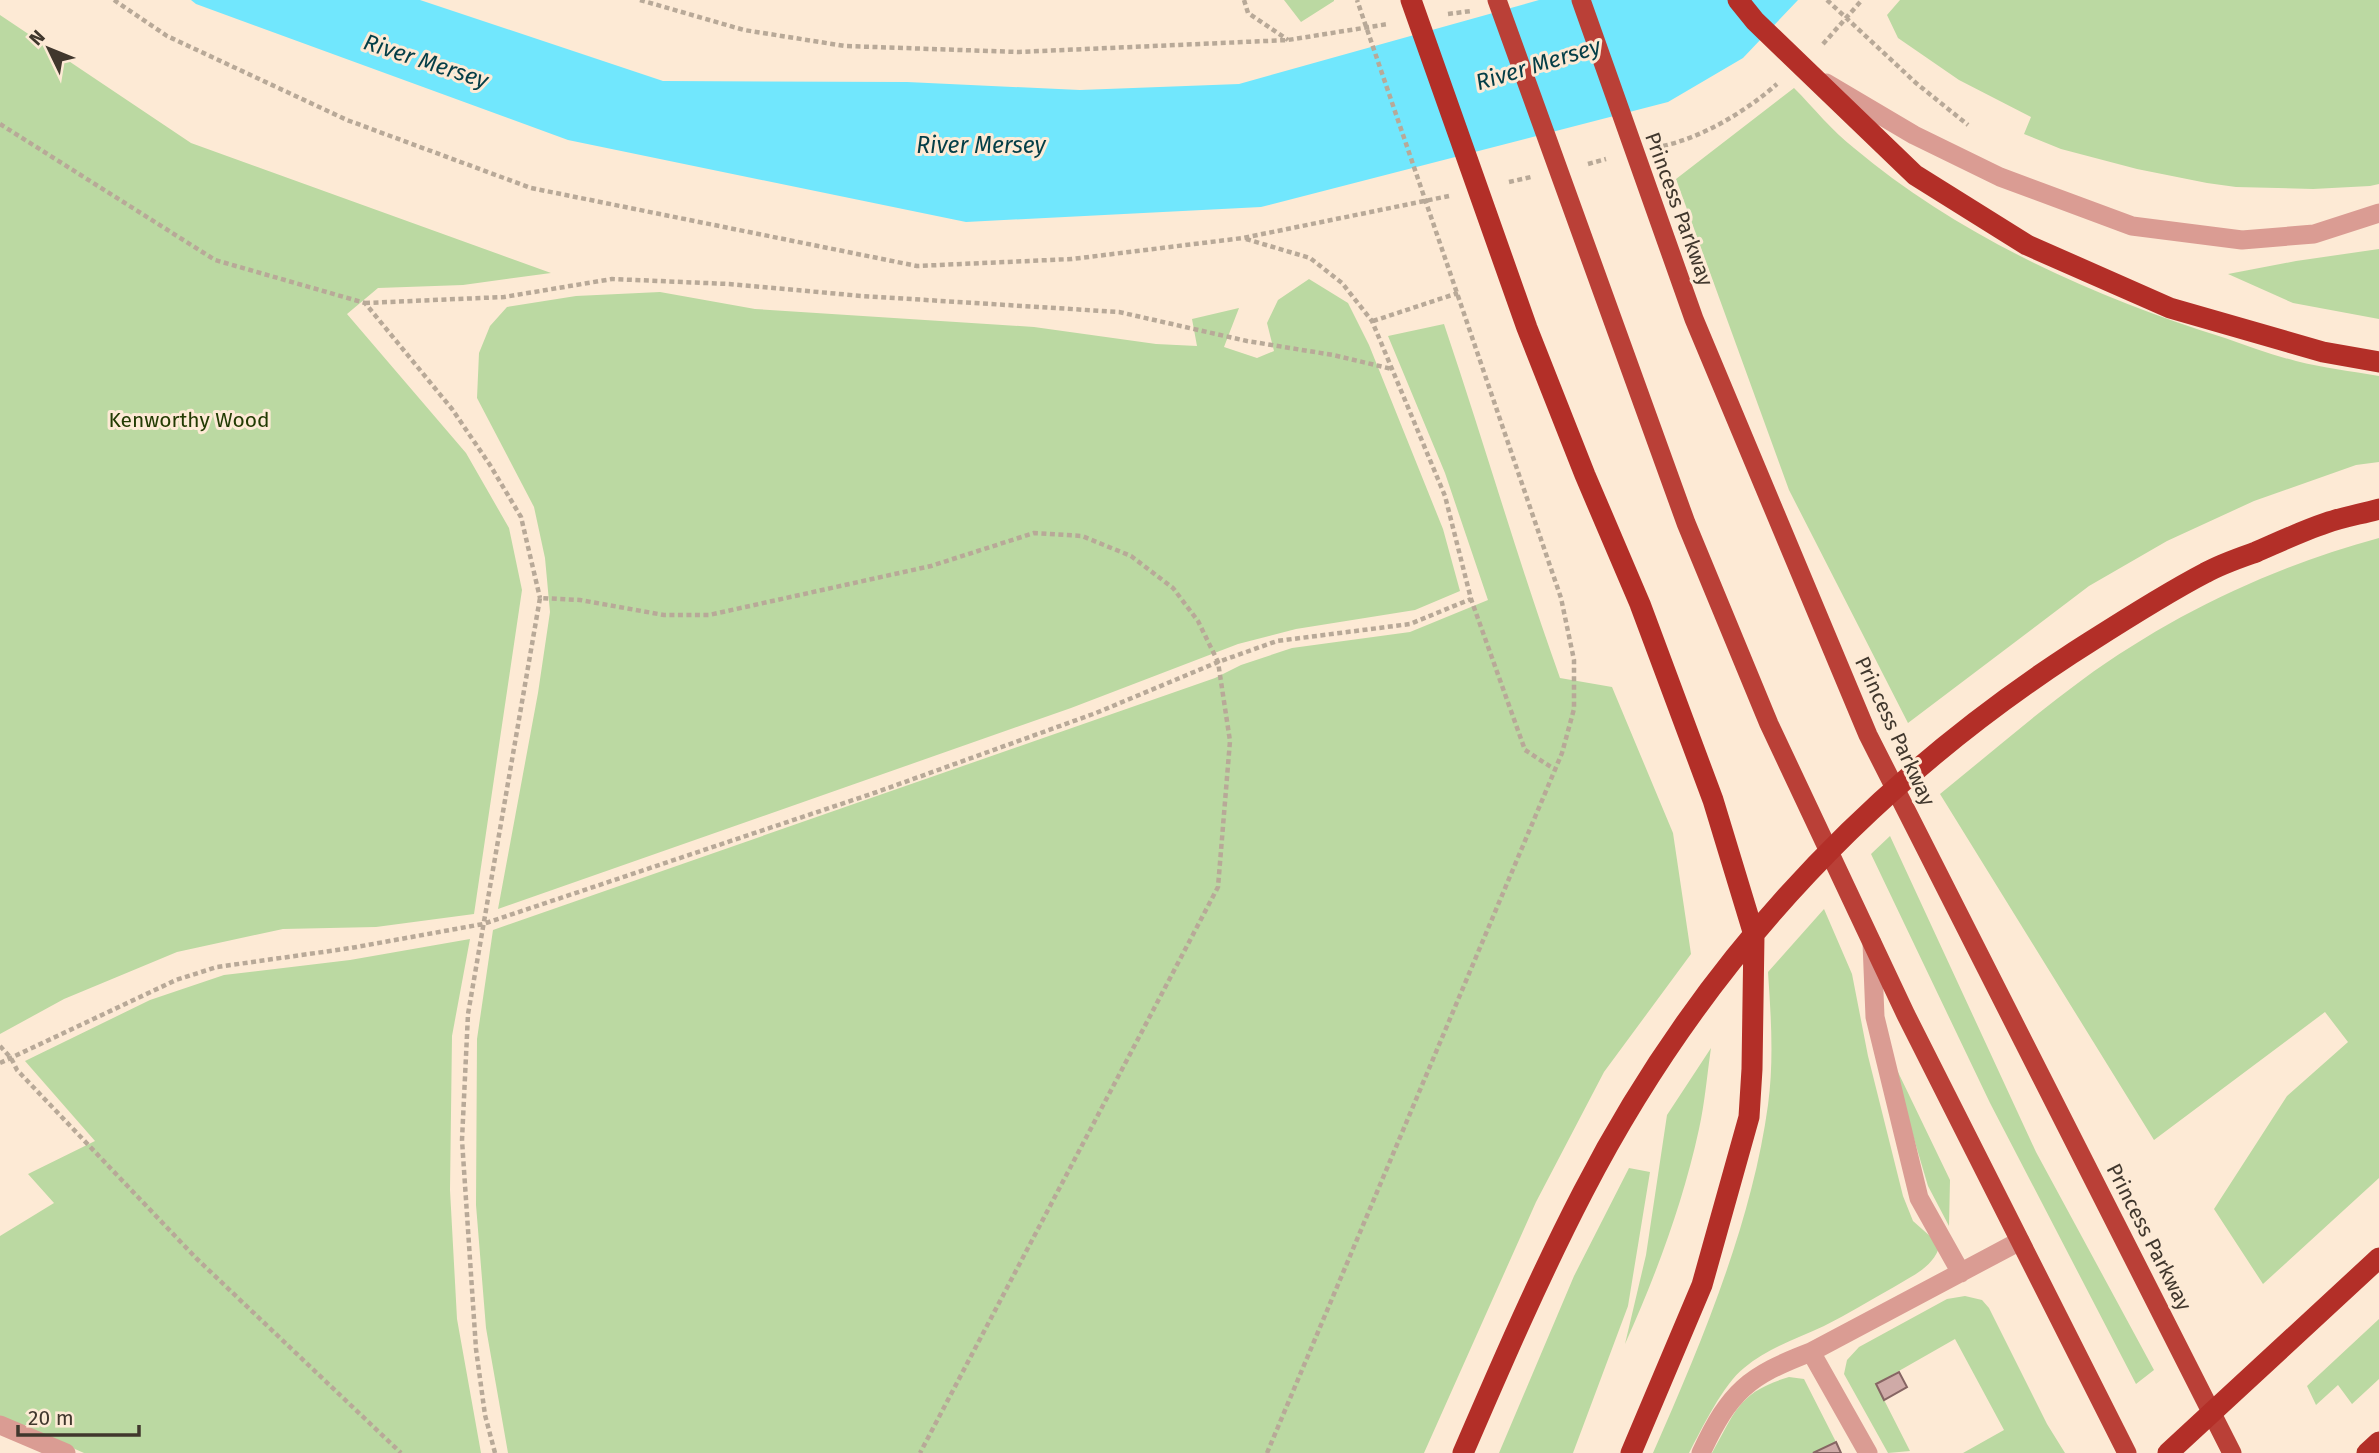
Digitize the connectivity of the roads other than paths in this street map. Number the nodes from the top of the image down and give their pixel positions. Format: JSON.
{"nodes":[{"id":1,"x":1411,"y":0,"type":"edge"},
{"id":2,"x":1497,"y":0,"type":"edge"},
{"id":3,"x":1581,"y":0,"type":"edge"},
{"id":4,"x":1738,"y":0,"type":"edge"},
{"id":5,"x":1813,"y":75,"type":"junction"},
{"id":6,"x":2379,"y":213,"type":"edge"},
{"id":7,"x":2379,"y":362,"type":"edge"},
{"id":8,"x":2379,"y":509,"type":"edge"},
{"id":9,"x":1871,"y":943,"type":"junction"},
{"id":10,"x":2020,"y":1241,"type":"junction"},
{"id":11,"x":2379,"y":1258,"type":"edge"},
{"id":12,"x":1961,"y":1273,"type":"junction"},
{"id":13,"x":1811,"y":1352,"type":"junction"},
{"id":14,"x":0,"y":1425,"type":"edge"},
{"id":15,"x":2379,"y":1443,"type":"edge"},
{"id":16,"x":66,"y":1453,"type":"edge"},
{"id":17,"x":1463,"y":1453,"type":"edge"},
{"id":18,"x":1631,"y":1453,"type":"edge"},
{"id":19,"x":1702,"y":1453,"type":"edge"},
{"id":20,"x":1868,"y":1453,"type":"edge"},
{"id":21,"x":2127,"y":1453,"type":"edge"},
{"id":22,"x":2168,"y":1453,"type":"edge"},
{"id":23,"x":2232,"y":1453,"type":"edge"},
{"id":24,"x":2367,"y":1453,"type":"edge"}],
"edges":[{"from":1,"to":18,"type":"highway"},
{"from":2,"to":9,"type":"highway"},
{"from":3,"to":23,"type":"highway","name":"Princess Parkway"},
{"from":4,"to":5,"type":"highway"},
{"from":5,"to":6,"type":"lane"},
{"from":5,"to":7,"type":"highway"},
{"from":8,"to":17,"type":"highway"},
{"from":9,"to":10,"type":"highway"},
{"from":9,"to":12,"type":"lane"},
{"from":10,"to":12,"type":"lane"},
{"from":10,"to":21,"type":"highway"},
{"from":11,"to":22,"type":"highway"},
{"from":12,"to":13,"type":"lane"},
{"from":13,"to":19,"type":"lane"},
{"from":13,"to":20,"type":"lane"},
{"from":14,"to":16,"type":"lane"},
{"from":15,"to":24,"type":"highway"}]}
